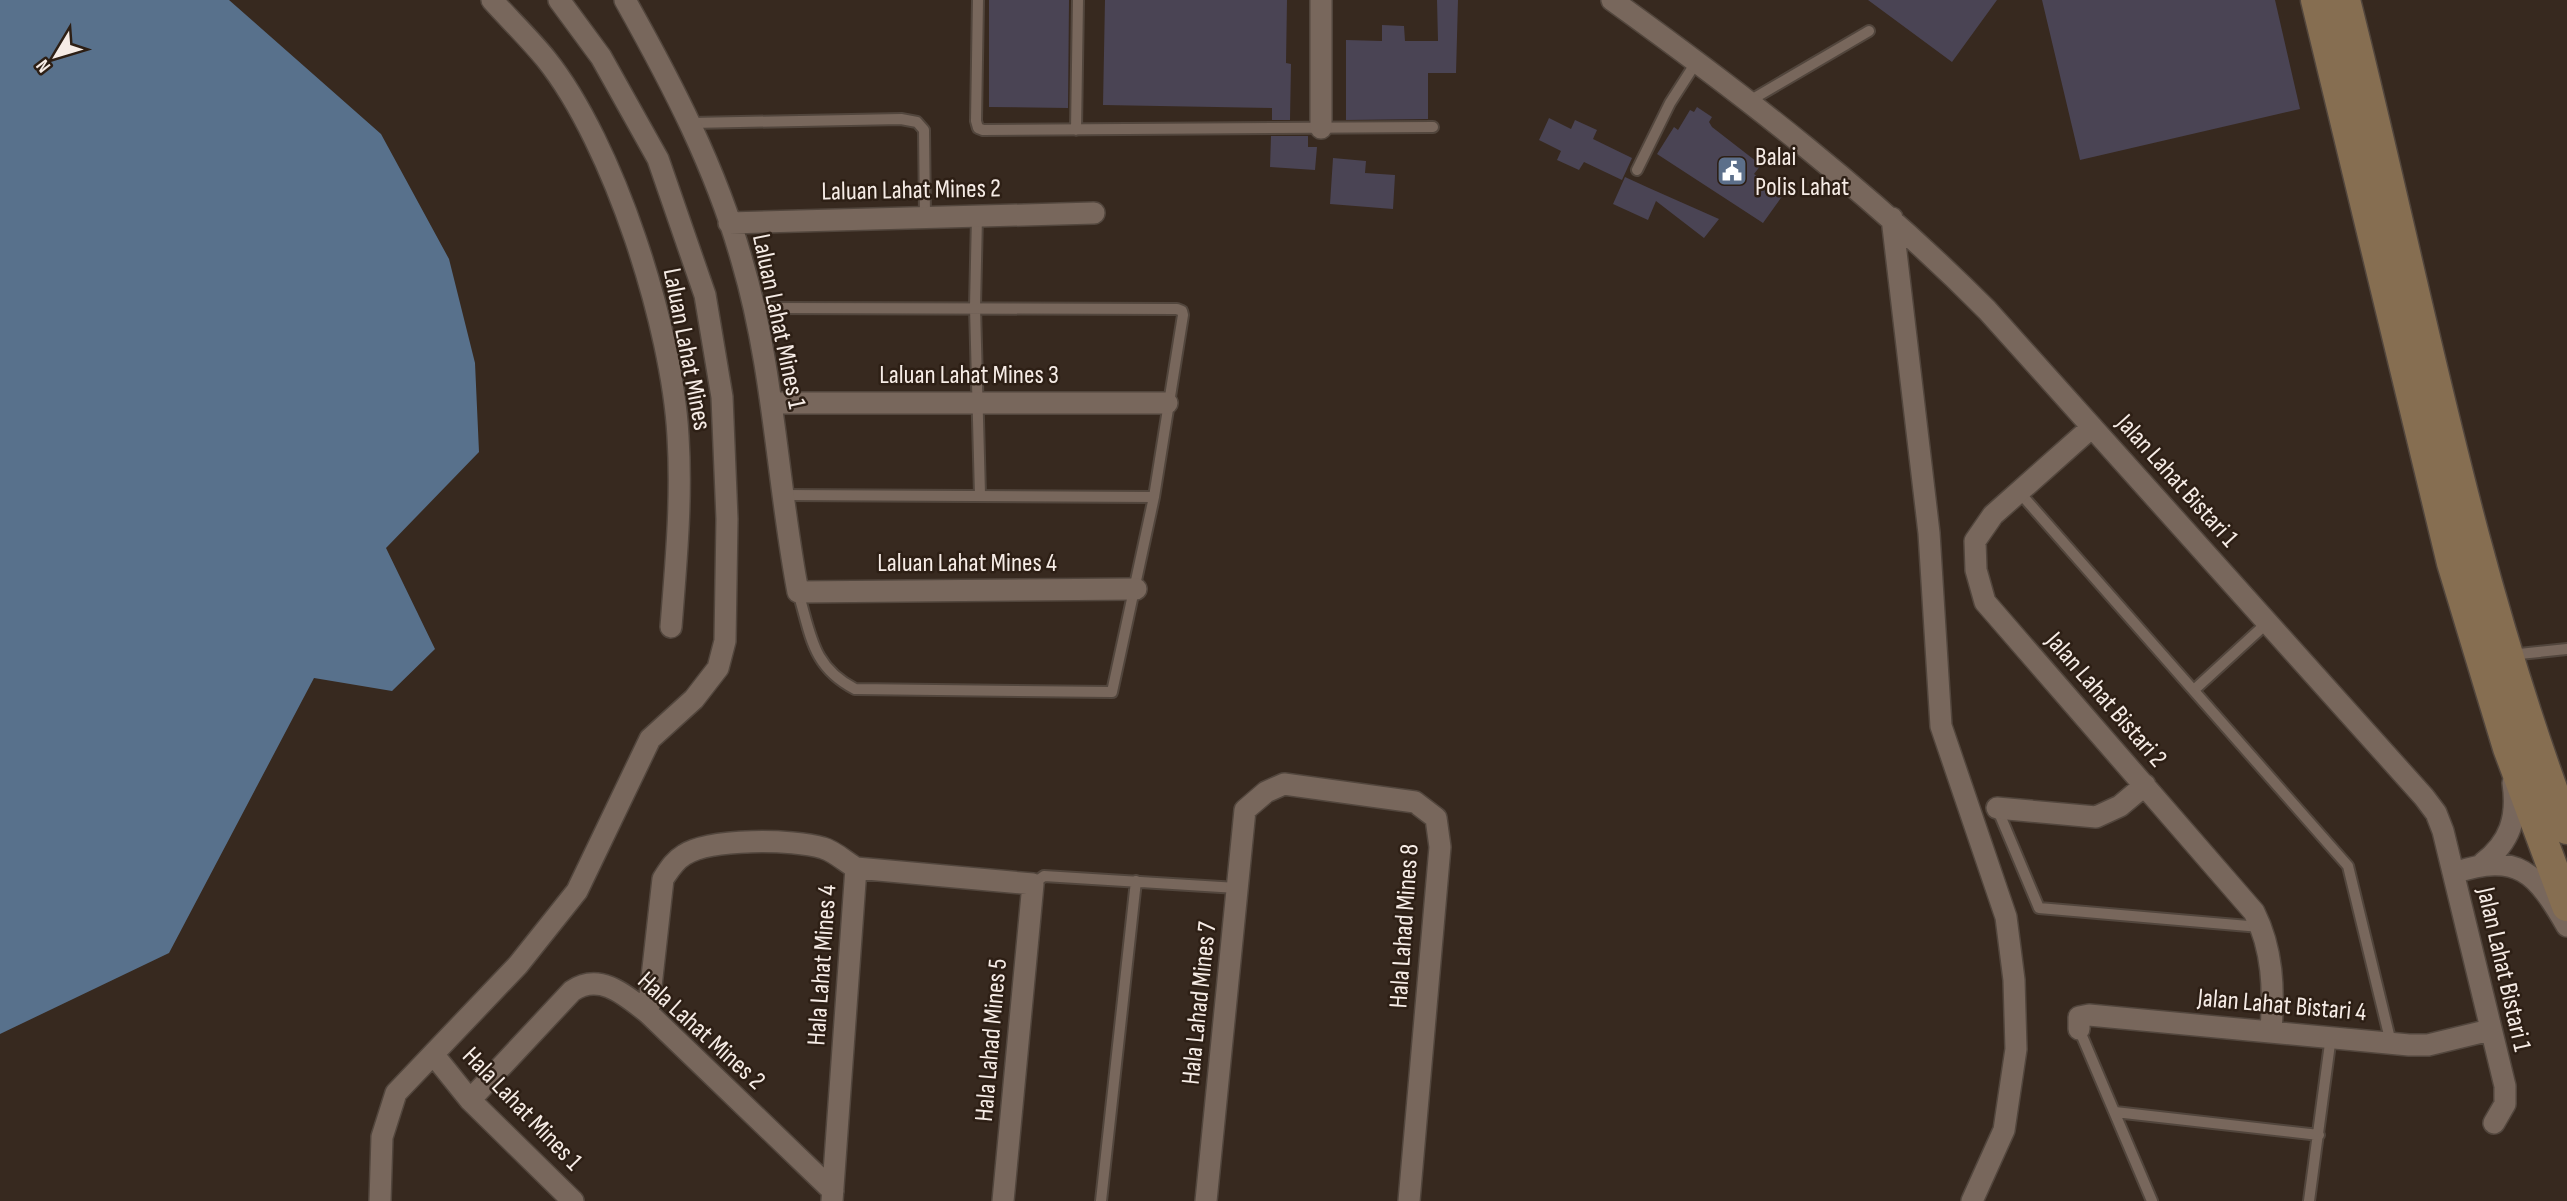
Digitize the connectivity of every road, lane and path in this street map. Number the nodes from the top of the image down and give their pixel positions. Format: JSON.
{"nodes":[{"id":1,"x":492,"y":0,"type":"edge"},
{"id":2,"x":559,"y":0,"type":"edge"},
{"id":3,"x":625,"y":0,"type":"edge"},
{"id":4,"x":978,"y":0,"type":"edge"},
{"id":5,"x":1078,"y":0,"type":"edge"},
{"id":6,"x":1321,"y":0,"type":"edge"},
{"id":7,"x":1612,"y":0,"type":"edge"},
{"id":8,"x":2316,"y":0,"type":"edge"},
{"id":9,"x":2345,"y":0,"type":"edge"},
{"id":10,"x":1869,"y":31,"type":"dead end"},
{"id":11,"x":1697,"y":61,"type":"junction"},
{"id":12,"x":1751,"y":100,"type":"junction"},
{"id":13,"x":691,"y":123,"type":"junction"},
{"id":14,"x":1433,"y":127,"type":"dead end"},
{"id":15,"x":1321,"y":128,"type":"junction"},
{"id":16,"x":1076,"y":130,"type":"junction"},
{"id":17,"x":1637,"y":170,"type":"dead end"},
{"id":18,"x":1094,"y":213,"type":"dead end"},
{"id":19,"x":925,"y":216,"type":"junction"},
{"id":20,"x":977,"y":216,"type":"junction"},
{"id":21,"x":1892,"y":218,"type":"junction"},
{"id":22,"x":729,"y":223,"type":"junction"},
{"id":23,"x":975,"y":307,"type":"junction"},
{"id":24,"x":753,"y":308,"type":"junction"},
{"id":25,"x":979,"y":401,"type":"junction"},
{"id":26,"x":771,"y":403,"type":"junction"},
{"id":27,"x":1167,"y":403,"type":"junction"},
{"id":28,"x":2092,"y":427,"type":"junction"},
{"id":29,"x":2020,"y":493,"type":"junction"},
{"id":30,"x":784,"y":495,"type":"junction"},
{"id":31,"x":980,"y":495,"type":"junction"},
{"id":32,"x":1154,"y":497,"type":"junction"},
{"id":33,"x":1136,"y":589,"type":"junction"},
{"id":34,"x":798,"y":592,"type":"junction"},
{"id":35,"x":2269,"y":622,"type":"junction"},
{"id":36,"x":671,"y":627,"type":"dead end"},
{"id":37,"x":2567,"y":649,"type":"edge"},
{"id":38,"x":2507,"y":656,"type":"junction"},
{"id":39,"x":2194,"y":690,"type":"junction"},
{"id":40,"x":2508,"y":748,"type":"junction"},
{"id":41,"x":2145,"y":785,"type":"junction"},
{"id":42,"x":1997,"y":808,"type":"joint"},
{"id":43,"x":1245,"y":810,"type":"joint"},
{"id":44,"x":2567,"y":829,"type":"edge"},
{"id":45,"x":2483,"y":863,"type":"junction"},
{"id":46,"x":856,"y":868,"type":"junction"},
{"id":47,"x":2454,"y":873,"type":"junction"},
{"id":48,"x":1136,"y":881,"type":"junction"},
{"id":49,"x":1033,"y":884,"type":"junction"},
{"id":50,"x":1237,"y":888,"type":"junction"},
{"id":51,"x":2567,"y":906,"type":"edge"},
{"id":52,"x":2567,"y":926,"type":"edge"},
{"id":53,"x":2262,"y":927,"type":"junction"},
{"id":54,"x":648,"y":1013,"type":"junction"},
{"id":55,"x":2079,"y":1029,"type":"joint"},
{"id":56,"x":2271,"y":1030,"type":"junction"},
{"id":57,"x":2490,"y":1030,"type":"junction"},
{"id":58,"x":2331,"y":1036,"type":"junction"},
{"id":59,"x":2391,"y":1043,"type":"junction"},
{"id":60,"x":433,"y":1054,"type":"junction"},
{"id":61,"x":470,"y":1100,"type":"junction"},
{"id":62,"x":2115,"y":1112,"type":"junction"},
{"id":63,"x":2494,"y":1123,"type":"dead end"},
{"id":64,"x":2319,"y":1135,"type":"junction"},
{"id":65,"x":832,"y":1196,"type":"edge"},
{"id":66,"x":380,"y":1201,"type":"edge"},
{"id":67,"x":573,"y":1201,"type":"edge"},
{"id":68,"x":1003,"y":1201,"type":"edge"},
{"id":69,"x":1101,"y":1201,"type":"edge"},
{"id":70,"x":1206,"y":1201,"type":"edge"},
{"id":71,"x":1409,"y":1201,"type":"edge"},
{"id":72,"x":1972,"y":1201,"type":"edge"},
{"id":73,"x":2152,"y":1201,"type":"edge"},
{"id":74,"x":2309,"y":1201,"type":"edge"}],
"edges":[{"from":1,"to":36,"type":"street","name":"Laluan Lahat Mines"},
{"from":2,"to":60,"type":"street"},
{"from":3,"to":13,"type":"street","name":"Laluan Lahat Mines 1"},
{"from":4,"to":16,"type":"lane"},
{"from":5,"to":16,"type":"lane"},
{"from":6,"to":15,"type":"street"},
{"from":7,"to":11,"type":"street","name":"Jalan Lahat Bistari 1"},
{"from":8,"to":40,"type":"main road"},
{"from":9,"to":38,"type":"main road"},
{"from":10,"to":12,"type":"lane"},
{"from":11,"to":12,"type":"street","name":"Jalan Lahat Bistari 1"},
{"from":11,"to":17,"type":"lane"},
{"from":12,"to":21,"type":"street","name":"Jalan Lahat Bistari 1"},
{"from":13,"to":19,"type":"lane"},
{"from":13,"to":22,"type":"street","name":"Laluan Lahat Mines 1"},
{"from":14,"to":15,"type":"lane"},
{"from":15,"to":16,"type":"lane"},
{"from":18,"to":20,"type":"street","name":"Laluan Lahat Mines 2"},
{"from":19,"to":20,"type":"street","name":"Laluan Lahat Mines 2"},
{"from":19,"to":22,"type":"street","name":"Laluan Lahat Mines 2"},
{"from":20,"to":23,"type":"lane"},
{"from":21,"to":28,"type":"street","name":"Jalan Lahat Bistari 1"},
{"from":21,"to":72,"type":"street"},
{"from":22,"to":24,"type":"street","name":"Laluan Lahat Mines 1"},
{"from":23,"to":24,"type":"lane"},
{"from":23,"to":25,"type":"lane"},
{"from":23,"to":27,"type":"lane"},
{"from":24,"to":26,"type":"street","name":"Laluan Lahat Mines 1"},
{"from":25,"to":26,"type":"street","name":"Laluan Lahat Mines 3"},
{"from":25,"to":27,"type":"street","name":"Laluan Lahat Mines 3"},
{"from":25,"to":31,"type":"lane"},
{"from":26,"to":30,"type":"street","name":"Laluan Lahat Mines 1"},
{"from":27,"to":32,"type":"lane"},
{"from":28,"to":29,"type":"street","name":"Jalan Lahat Bistari 2"},
{"from":28,"to":35,"type":"street","name":"Jalan Lahat Bistari 1"},
{"from":29,"to":39,"type":"lane"},
{"from":29,"to":41,"type":"street","name":"Jalan Lahat Bistari 2"},
{"from":30,"to":31,"type":"lane"},
{"from":30,"to":34,"type":"street","name":"Laluan Lahat Mines 1"},
{"from":31,"to":32,"type":"lane"},
{"from":32,"to":33,"type":"lane"},
{"from":33,"to":34,"type":"street","name":"Laluan Lahat Mines 4"},
{"from":33,"to":34,"type":"lane"},
{"from":35,"to":39,"type":"lane"},
{"from":35,"to":47,"type":"street","name":"Jalan Lahat Bistari 1"},
{"from":37,"to":38,"type":"lane"},
{"from":38,"to":44,"type":"main road"},
{"from":39,"to":59,"type":"lane"},
{"from":40,"to":45,"type":"street"},
{"from":40,"to":51,"type":"main road"},
{"from":41,"to":42,"type":"street"},
{"from":41,"to":53,"type":"street","name":"Jalan Lahat Bistari 2"},
{"from":42,"to":53,"type":"lane"},
{"from":43,"to":50,"type":"street","name":"Hala Lahad Mines 7"},
{"from":43,"to":71,"type":"street","name":"Hala Lahad Mines 8"},
{"from":45,"to":47,"type":"street"},
{"from":45,"to":52,"type":"street"},
{"from":46,"to":49,"type":"street","name":"Hala Lahat Mines 4"},
{"from":46,"to":54,"type":"street"},
{"from":46,"to":65,"type":"street","name":"Hala Lahat Mines 4"},
{"from":47,"to":57,"type":"street","name":"Jalan Lahat Bistari 1"},
{"from":48,"to":49,"type":"lane"},
{"from":48,"to":50,"type":"lane"},
{"from":48,"to":69,"type":"lane"},
{"from":49,"to":68,"type":"street","name":"Hala Lahad Mines 5"},
{"from":50,"to":70,"type":"street","name":"Hala Lahad Mines 7"},
{"from":53,"to":56,"type":"street","name":"Jalan Lahat Bistari 2"},
{"from":54,"to":61,"type":"street","name":"Hala Lahat Mines 2"},
{"from":54,"to":65,"type":"street","name":"Hala Lahat Mines 2"},
{"from":55,"to":56,"type":"street","name":"Jalan Lahat Bistari 4"},
{"from":55,"to":62,"type":"lane"},
{"from":56,"to":58,"type":"street","name":"Jalan Lahat Bistari 4"},
{"from":57,"to":59,"type":"street","name":"Jalan Lahat Bistari 4"},
{"from":57,"to":63,"type":"street","name":"Jalan Lahat Bistari 1"},
{"from":58,"to":59,"type":"street","name":"Jalan Lahat Bistari 4"},
{"from":58,"to":64,"type":"lane"},
{"from":60,"to":61,"type":"street","name":"Hala Lahat Mines 1"},
{"from":60,"to":66,"type":"street"},
{"from":61,"to":67,"type":"street","name":"Hala Lahat Mines 1"},
{"from":62,"to":64,"type":"lane"},
{"from":62,"to":73,"type":"lane"},
{"from":64,"to":74,"type":"lane"}]}
